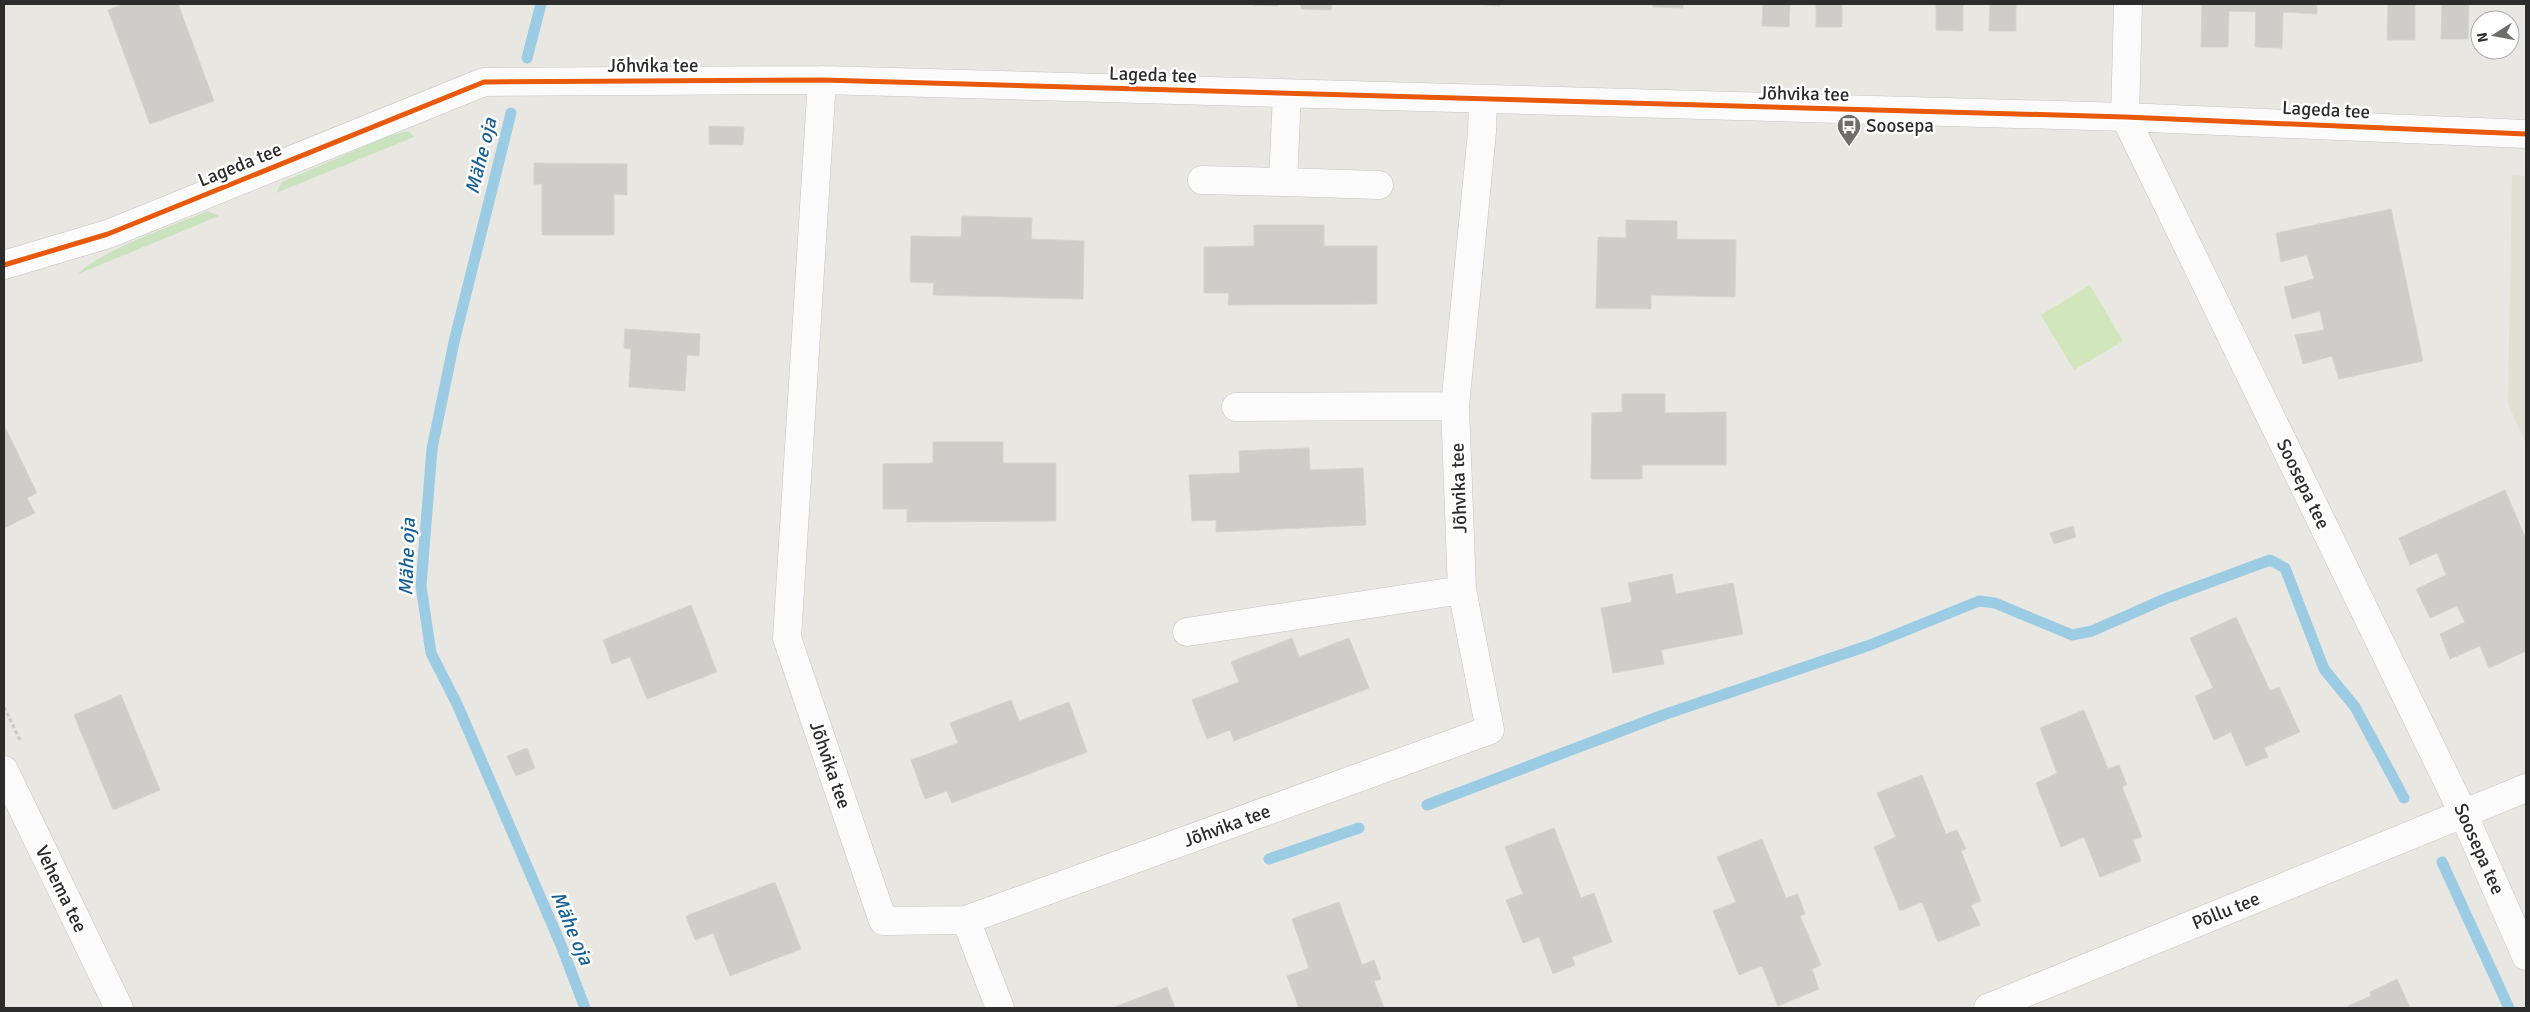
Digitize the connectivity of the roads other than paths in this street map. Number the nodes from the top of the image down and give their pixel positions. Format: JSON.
{"nodes":[{"id":1,"x":2128,"y":4,"type":"edge"},
{"id":2,"x":822,"y":80,"type":"junction"},
{"id":3,"x":484,"y":82,"type":"joint"},
{"id":4,"x":1287,"y":94,"type":"junction"},
{"id":5,"x":1483,"y":100,"type":"junction"},
{"id":6,"x":2125,"y":117,"type":"junction"},
{"id":7,"x":2526,"y":134,"type":"edge"},
{"id":8,"x":1202,"y":180,"type":"dead end"},
{"id":9,"x":1283,"y":182,"type":"junction"},
{"id":10,"x":1379,"y":185,"type":"dead end"},
{"id":11,"x":4,"y":265,"type":"edge"},
{"id":12,"x":1456,"y":406,"type":"junction"},
{"id":13,"x":1236,"y":407,"type":"dead end"},
{"id":14,"x":1462,"y":590,"type":"junction"},
{"id":15,"x":1186,"y":632,"type":"dead end"},
{"id":16,"x":4,"y":770,"type":"edge"},
{"id":17,"x":2526,"y":788,"type":"edge"},
{"id":18,"x":2463,"y":813,"type":"junction"},
{"id":19,"x":966,"y":920,"type":"junction"},
{"id":20,"x":2526,"y":956,"type":"edge"},
{"id":21,"x":119,"y":1008,"type":"edge"},
{"id":22,"x":1000,"y":1008,"type":"edge"},
{"id":23,"x":1988,"y":1008,"type":"edge"}],
"edges":[{"from":1,"to":6,"type":"street","name":"Soosepa tee"},
{"from":2,"to":3,"type":"street","name":"Jõhvika tee"},
{"from":2,"to":4,"type":"street","name":"Lageda tee"},
{"from":2,"to":19,"type":"street","name":"Jõhvika tee"},
{"from":3,"to":11,"type":"street","name":"Lageda tee"},
{"from":4,"to":5,"type":"street","name":"Lageda tee"},
{"from":4,"to":9,"type":"street"},
{"from":5,"to":6,"type":"street","name":"Jõhvika tee"},
{"from":5,"to":12,"type":"street","name":"Jõhvika tee"},
{"from":6,"to":7,"type":"street","name":"Lageda tee"},
{"from":6,"to":18,"type":"street","name":"Soosepa tee"},
{"from":8,"to":9,"type":"street"},
{"from":9,"to":10,"type":"street"},
{"from":12,"to":13,"type":"street"},
{"from":12,"to":14,"type":"street","name":"Jõhvika tee"},
{"from":14,"to":15,"type":"street"},
{"from":14,"to":19,"type":"street","name":"Jõhvika tee"},
{"from":16,"to":21,"type":"street","name":"Vehema tee"},
{"from":17,"to":18,"type":"street","name":"Põllu tee"},
{"from":18,"to":20,"type":"street","name":"Soosepa tee"},
{"from":18,"to":23,"type":"street","name":"Põllu tee"},
{"from":19,"to":22,"type":"street"}]}
